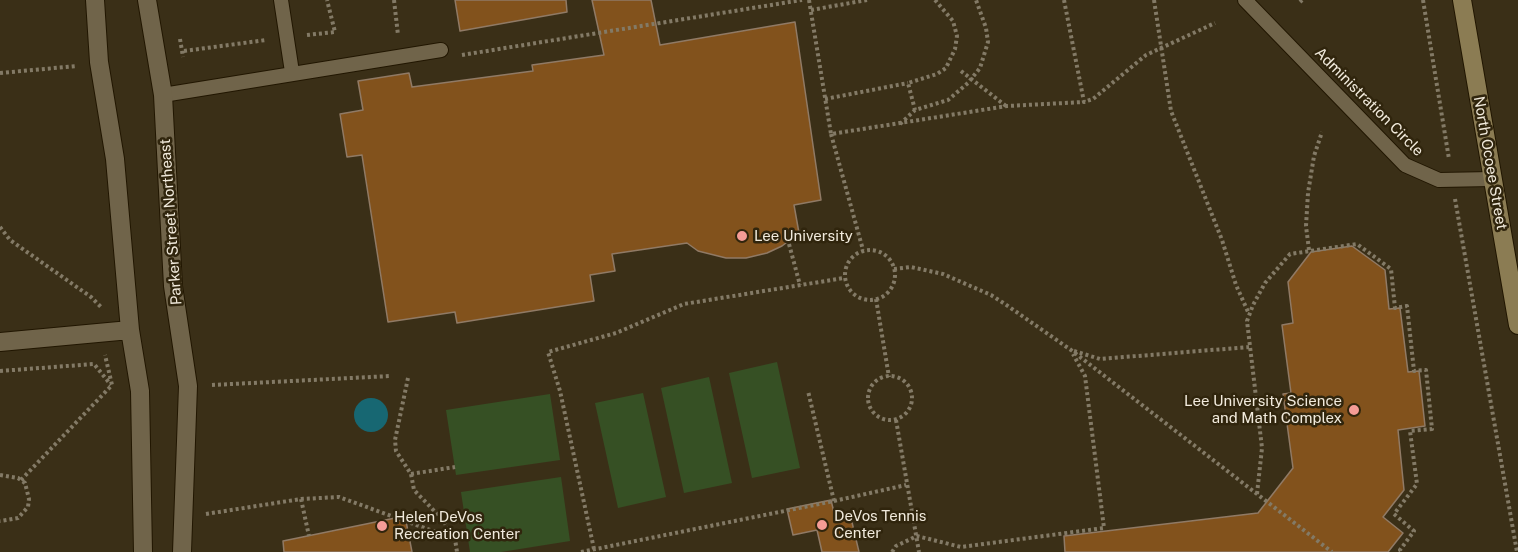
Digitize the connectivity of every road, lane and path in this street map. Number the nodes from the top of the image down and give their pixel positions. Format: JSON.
{"nodes":[{"id":1,"x":95,"y":0,"type":"edge"},
{"id":2,"x":147,"y":0,"type":"edge"},
{"id":3,"x":281,"y":0,"type":"edge"},
{"id":4,"x":327,"y":0,"type":"edge"},
{"id":5,"x":394,"y":0,"type":"edge"},
{"id":6,"x":802,"y":0,"type":"edge"},
{"id":7,"x":809,"y":0,"type":"edge"},
{"id":8,"x":867,"y":0,"type":"edge"},
{"id":9,"x":976,"y":0,"type":"edge"},
{"id":10,"x":1064,"y":0,"type":"edge"},
{"id":11,"x":1154,"y":0,"type":"edge"},
{"id":12,"x":1245,"y":0,"type":"edge"},
{"id":13,"x":1423,"y":0,"type":"edge"},
{"id":14,"x":1462,"y":0,"type":"edge"},
{"id":15,"x":938,"y":1,"type":"edge"},
{"id":16,"x":811,"y":10,"type":"junction"},
{"id":17,"x":1215,"y":23,"type":"dead end"},
{"id":18,"x":287,"y":38,"type":"junction"},
{"id":19,"x":1163,"y":48,"type":"junction"},
{"id":20,"x":441,"y":50,"type":"joint"},
{"id":21,"x":184,"y":51,"type":"dead end"},
{"id":22,"x":400,"y":56,"type":"junction"},
{"id":23,"x":962,"y":71,"type":"dead end"},
{"id":24,"x":292,"y":72,"type":"junction"},
{"id":25,"x":0,"y":73,"type":"edge"},
{"id":26,"x":82,"y":75,"type":"dead end"},
{"id":27,"x":971,"y":79,"type":"junction"},
{"id":28,"x":908,"y":83,"type":"junction"},
{"id":29,"x":163,"y":95,"type":"junction"},
{"id":30,"x":825,"y":99,"type":"junction"},
{"id":31,"x":1084,"y":102,"type":"junction"},
{"id":32,"x":1007,"y":106,"type":"junction"},
{"id":33,"x":915,"y":110,"type":"junction"},
{"id":34,"x":899,"y":124,"type":"junction"},
{"id":35,"x":1322,"y":132,"type":"dead end"},
{"id":36,"x":831,"y":134,"type":"junction"},
{"id":37,"x":1492,"y":179,"type":"junction"},
{"id":38,"x":1452,"y":180,"type":"junction"},
{"id":39,"x":0,"y":227,"type":"edge"},
{"id":40,"x":789,"y":244,"type":"dead end"},
{"id":41,"x":863,"y":250,"type":"junction"},
{"id":42,"x":1309,"y":250,"type":"junction"},
{"id":43,"x":894,"y":269,"type":"junction"},
{"id":44,"x":844,"y":278,"type":"junction"},
{"id":45,"x":800,"y":285,"type":"junction"},
{"id":46,"x":1515,"y":285,"type":"edge"},
{"id":47,"x":876,"y":299,"type":"junction"},
{"id":48,"x":108,"y":303,"type":"dead end"},
{"id":49,"x":106,"y":313,"type":"junction"},
{"id":50,"x":95,"y":314,"type":"dead end"},
{"id":51,"x":1250,"y":314,"type":"junction"},
{"id":52,"x":1518,"y":325,"type":"edge"},
{"id":53,"x":130,"y":330,"type":"junction"},
{"id":54,"x":0,"y":342,"type":"edge"},
{"id":55,"x":1249,"y":347,"type":"junction"},
{"id":56,"x":1071,"y":350,"type":"junction"},
{"id":57,"x":0,"y":371,"type":"edge"},
{"id":58,"x":391,"y":376,"type":"dead end"},
{"id":59,"x":889,"y":377,"type":"junction"},
{"id":60,"x":408,"y":378,"type":"dead end"},
{"id":61,"x":112,"y":385,"type":"junction"},
{"id":62,"x":208,"y":385,"type":"dead end"},
{"id":63,"x":116,"y":389,"type":"dead end"},
{"id":64,"x":808,"y":392,"type":"dead end"},
{"id":65,"x":896,"y":420,"type":"junction"},
{"id":66,"x":455,"y":467,"type":"dead end"},
{"id":67,"x":411,"y":474,"type":"junction"},
{"id":68,"x":0,"y":475,"type":"edge"},
{"id":69,"x":21,"y":480,"type":"junction"},
{"id":70,"x":907,"y":485,"type":"junction"},
{"id":71,"x":1257,"y":494,"type":"junction"},
{"id":72,"x":302,"y":499,"type":"junction"},
{"id":73,"x":834,"y":501,"type":"junction"},
{"id":74,"x":200,"y":516,"type":"dead end"},
{"id":75,"x":0,"y":521,"type":"edge"},
{"id":76,"x":309,"y":536,"type":"dead end"},
{"id":77,"x":917,"y":536,"type":"junction"},
{"id":78,"x":454,"y":539,"type":"junction"},
{"id":79,"x":961,"y":547,"type":"junction"},
{"id":80,"x":594,"y":549,"type":"junction"},
{"id":81,"x":143,"y":552,"type":"edge"},
{"id":82,"x":182,"y":552,"type":"edge"},
{"id":83,"x":457,"y":552,"type":"edge"},
{"id":84,"x":581,"y":552,"type":"edge"},
{"id":85,"x":892,"y":552,"type":"edge"},
{"id":86,"x":919,"y":552,"type":"edge"},
{"id":87,"x":964,"y":552,"type":"edge"},
{"id":88,"x":1332,"y":552,"type":"edge"},
{"id":89,"x":1402,"y":552,"type":"edge"},
{"id":90,"x":1517,"y":552,"type":"edge"}],
"edges":[{"from":1,"to":53,"type":"street"},
{"from":2,"to":29,"type":"street","name":"Parker Street Northeast"},
{"from":3,"to":18,"type":"lane"},
{"from":4,"to":18,"type":"path"},
{"from":5,"to":22,"type":"path"},
{"from":6,"to":20,"type":"path"},
{"from":7,"to":16,"type":"path"},
{"from":8,"to":16,"type":"path"},
{"from":9,"to":27,"type":"path"},
{"from":10,"to":31,"type":"path"},
{"from":11,"to":19,"type":"path"},
{"from":12,"to":38,"type":"lane","name":"Administration Circle"},
{"from":13,"to":38,"type":"path"},
{"from":14,"to":37,"type":"main road","name":"North Ocoee Street"},
{"from":15,"to":28,"type":"path"},
{"from":16,"to":30,"type":"path"},
{"from":17,"to":19,"type":"path"},
{"from":18,"to":21,"type":"path"},
{"from":18,"to":24,"type":"lane"},
{"from":19,"to":31,"type":"path"},
{"from":19,"to":51,"type":"path"},
{"from":20,"to":22,"type":"lane"},
{"from":22,"to":24,"type":"lane"},
{"from":23,"to":27,"type":"path"},
{"from":24,"to":29,"type":"lane"},
{"from":25,"to":26,"type":"path"},
{"from":27,"to":32,"type":"path"},
{"from":27,"to":33,"type":"path"},
{"from":28,"to":30,"type":"path"},
{"from":28,"to":33,"type":"path"},
{"from":29,"to":82,"type":"street","name":"Parker Street Northeast"},
{"from":30,"to":36,"type":"path"},
{"from":31,"to":32,"type":"path"},
{"from":32,"to":34,"type":"path"},
{"from":33,"to":34,"type":"path"},
{"from":34,"to":36,"type":"path"},
{"from":35,"to":42,"type":"path"},
{"from":36,"to":41,"type":"path"},
{"from":37,"to":38,"type":"lane","name":"Administration Circle"},
{"from":37,"to":46,"type":"main road","name":"North Ocoee Street"},
{"from":38,"to":90,"type":"path"},
{"from":39,"to":49,"type":"path"},
{"from":40,"to":45,"type":"path"},
{"from":41,"to":43,"type":"path"},
{"from":41,"to":44,"type":"path"},
{"from":42,"to":51,"type":"path"},
{"from":42,"to":89,"type":"path"},
{"from":43,"to":47,"type":"path"},
{"from":43,"to":56,"type":"path"},
{"from":44,"to":45,"type":"path"},
{"from":44,"to":47,"type":"path"},
{"from":45,"to":80,"type":"path"},
{"from":46,"to":52,"type":"main road","name":"North Ocoee Street"},
{"from":47,"to":59,"type":"path"},
{"from":48,"to":49,"type":"path"},
{"from":49,"to":50,"type":"path"},
{"from":51,"to":55,"type":"path"},
{"from":53,"to":54,"type":"street"},
{"from":53,"to":81,"type":"street"},
{"from":55,"to":56,"type":"path"},
{"from":55,"to":71,"type":"path"},
{"from":56,"to":71,"type":"path"},
{"from":56,"to":79,"type":"path"},
{"from":57,"to":61,"type":"path"},
{"from":58,"to":62,"type":"path"},
{"from":59,"to":65,"type":"path"},
{"from":59,"to":65,"type":"path"},
{"from":60,"to":67,"type":"path"},
{"from":61,"to":63,"type":"path"},
{"from":61,"to":69,"type":"path"},
{"from":64,"to":73,"type":"path"},
{"from":65,"to":70,"type":"path"},
{"from":66,"to":67,"type":"path"},
{"from":67,"to":78,"type":"path"},
{"from":68,"to":69,"type":"path"},
{"from":69,"to":75,"type":"path"},
{"from":70,"to":73,"type":"path"},
{"from":70,"to":77,"type":"path"},
{"from":71,"to":88,"type":"path"},
{"from":72,"to":74,"type":"path"},
{"from":72,"to":76,"type":"path"},
{"from":72,"to":78,"type":"path"},
{"from":73,"to":80,"type":"path"},
{"from":77,"to":79,"type":"path"},
{"from":77,"to":85,"type":"path"},
{"from":77,"to":86,"type":"path"},
{"from":78,"to":83,"type":"path"},
{"from":79,"to":87,"type":"path"},
{"from":80,"to":84,"type":"path"}]}
